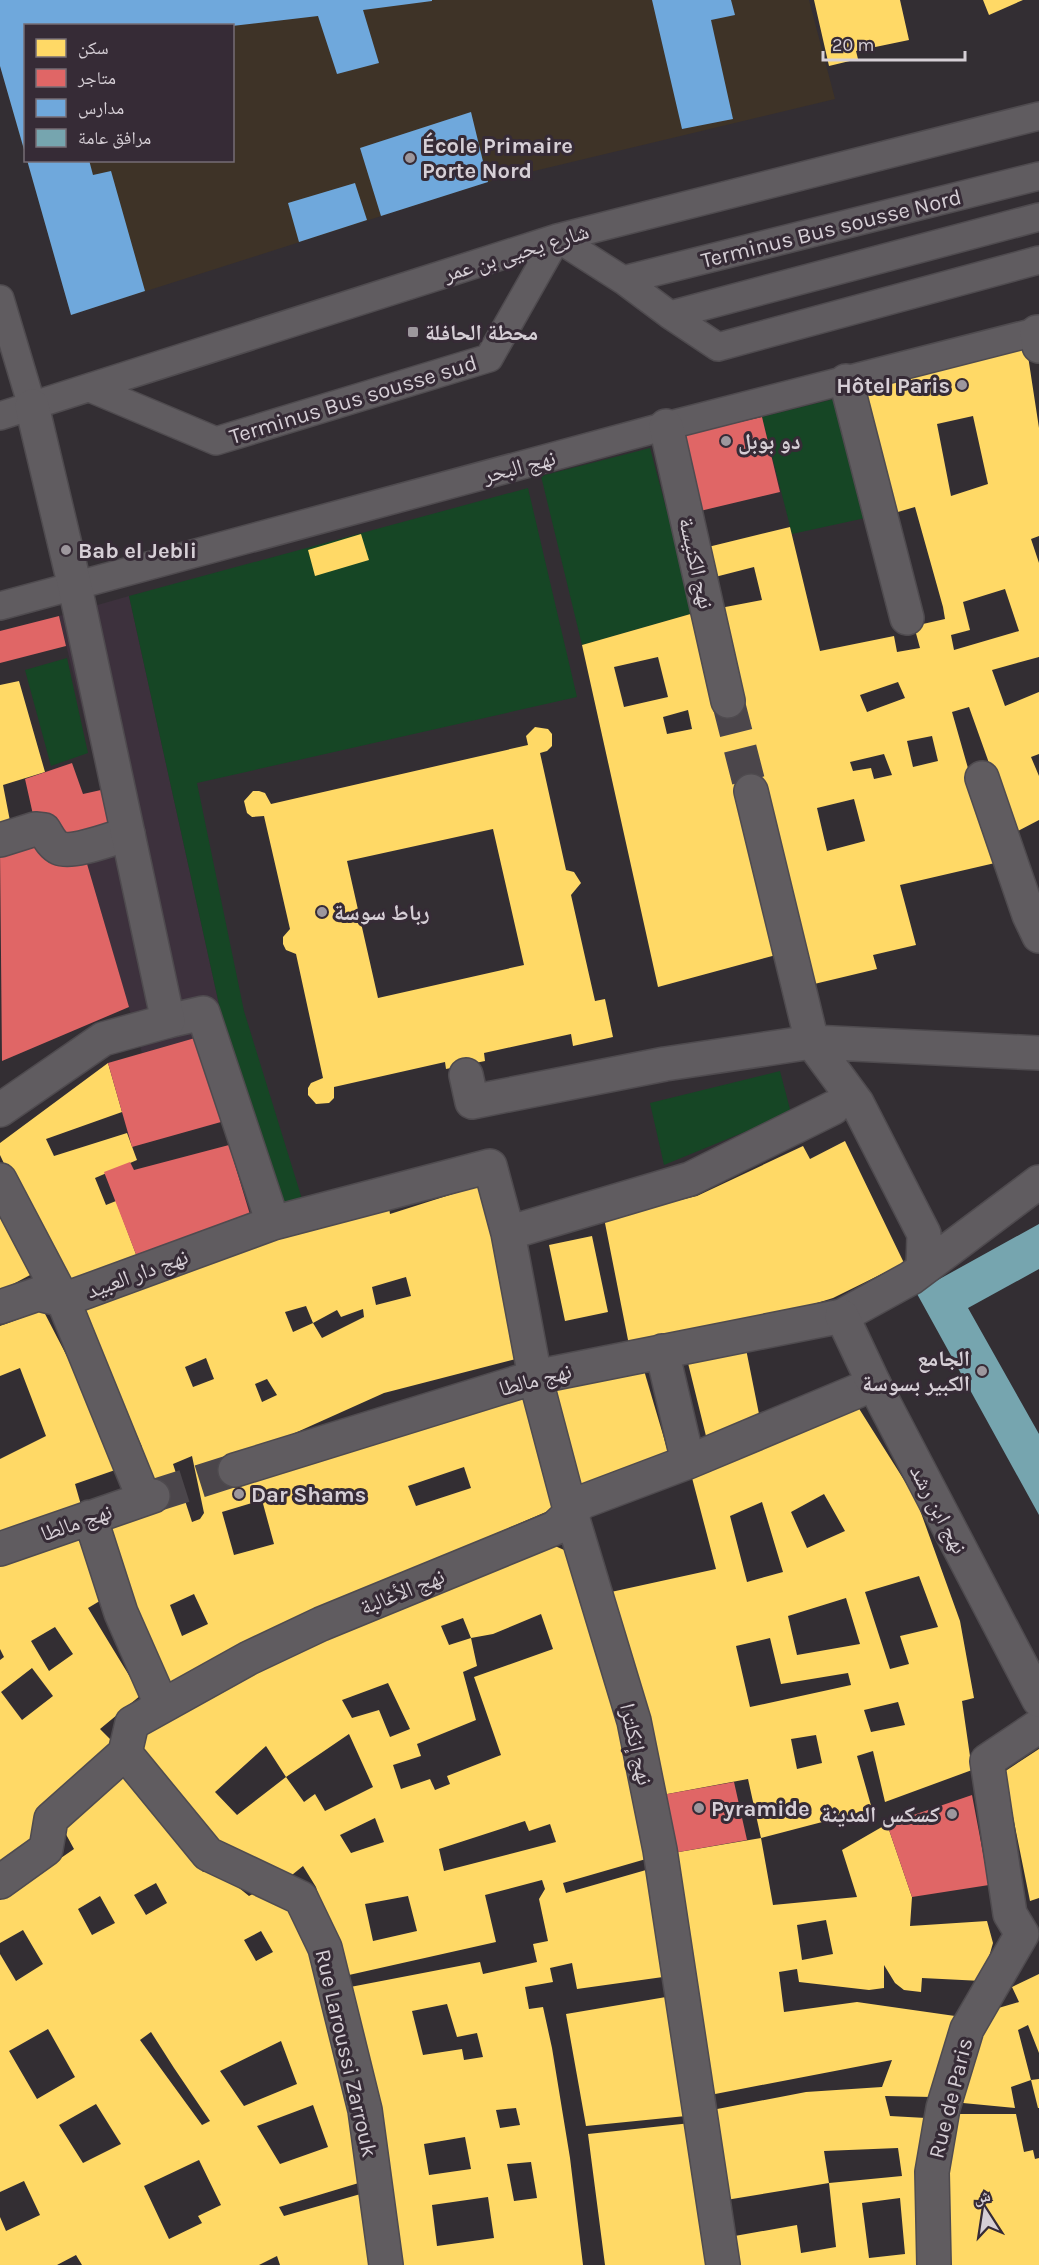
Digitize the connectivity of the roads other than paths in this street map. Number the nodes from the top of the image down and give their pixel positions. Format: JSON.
{"nodes":[{"id":1,"x":1039,"y":116,"type":"edge"},
{"id":2,"x":1039,"y":176,"type":"edge"},
{"id":3,"x":1039,"y":217,"type":"edge"},
{"id":4,"x":557,"y":238,"type":"junction"},
{"id":5,"x":1039,"y":260,"type":"edge"},
{"id":6,"x":623,"y":280,"type":"junction"},
{"id":7,"x":0,"y":299,"type":"edge"},
{"id":8,"x":670,"y":315,"type":"junction"},
{"id":9,"x":1038,"y":336,"type":"edge"},
{"id":10,"x":846,"y":381,"type":"junction"},
{"id":11,"x":90,"y":388,"type":"junction"},
{"id":12,"x":32,"y":406,"type":"junction"},
{"id":13,"x":0,"y":416,"type":"edge"},
{"id":14,"x":666,"y":426,"type":"junction"},
{"id":15,"x":75,"y":587,"type":"junction"},
{"id":16,"x":0,"y":606,"type":"edge"},
{"id":17,"x":907,"y":618,"type":"dead end"},
{"id":18,"x":728,"y":701,"type":"tunnel mouth"},
{"id":19,"x":982,"y":778,"type":"dead end"},
{"id":20,"x":751,"y":791,"type":"tunnel mouth"},
{"id":21,"x":128,"y":834,"type":"junction"},
{"id":22,"x":0,"y":840,"type":"edge"},
{"id":23,"x":1039,"y":936,"type":"edge"},
{"id":24,"x":168,"y":1021,"type":"junction"},
{"id":25,"x":812,"y":1042,"type":"junction"},
{"id":26,"x":1039,"y":1053,"type":"edge"},
{"id":27,"x":466,"y":1075,"type":"dead end"},
{"id":28,"x":833,"y":1108,"type":"dead end"},
{"id":29,"x":0,"y":1110,"type":"edge"},
{"id":30,"x":0,"y":1180,"type":"edge"},
{"id":31,"x":1039,"y":1182,"type":"edge"},
{"id":32,"x":273,"y":1223,"type":"junction"},
{"id":33,"x":508,"y":1233,"type":"junction"},
{"id":34,"x":923,"y":1269,"type":"junction"},
{"id":35,"x":63,"y":1300,"type":"junction"},
{"id":36,"x":0,"y":1307,"type":"edge"},
{"id":37,"x":842,"y":1316,"type":"junction"},
{"id":38,"x":662,"y":1350,"type":"junction"},
{"id":39,"x":535,"y":1377,"type":"junction"},
{"id":40,"x":874,"y":1384,"type":"junction"},
{"id":41,"x":688,"y":1462,"type":"junction"},
{"id":42,"x":235,"y":1470,"type":"tunnel mouth"},
{"id":43,"x":571,"y":1513,"type":"junction"},
{"id":44,"x":90,"y":1517,"type":"junction"},
{"id":45,"x":0,"y":1549,"type":"edge"},
{"id":46,"x":1039,"y":1700,"type":"edge"},
{"id":47,"x":162,"y":1706,"type":"junction"},
{"id":48,"x":1039,"y":1726,"type":"edge"},
{"id":49,"x":125,"y":1753,"type":"junction"},
{"id":50,"x":0,"y":1882,"type":"edge"},
{"id":51,"x":1030,"y":1944,"type":"edge"},
{"id":52,"x":386,"y":2265,"type":"edge"},
{"id":53,"x":723,"y":2265,"type":"edge"},
{"id":54,"x":934,"y":2265,"type":"edge"}],
"edges":[{"from":1,"to":4,"type":"lane","name":"شارع يحيى بن عمر"},
{"from":2,"to":6,"type":"lane","name":"Terminus Bus sousse Nord"},
{"from":3,"to":8,"type":"lane","name":"Terminus Bus sousse Nord"},
{"from":4,"to":6,"type":"lane"},
{"from":4,"to":11,"type":"lane","name":"شارع يحيى بن عمر"},
{"from":4,"to":11,"type":"lane","name":"Terminus Bus sousse sud"},
{"from":5,"to":8,"type":"lane"},
{"from":6,"to":8,"type":"lane"},
{"from":7,"to":12,"type":"lane"},
{"from":9,"to":10,"type":"lane","name":"نهج البحر"},
{"from":10,"to":14,"type":"lane","name":"نهج البحر"},
{"from":10,"to":17,"type":"street"},
{"from":11,"to":12,"type":"lane","name":"شارع يحيى بن عمر"},
{"from":12,"to":13,"type":"lane","name":"شارع يحيى بن عمر"},
{"from":12,"to":15,"type":"street"},
{"from":14,"to":15,"type":"lane","name":"نهج البحر"},
{"from":14,"to":18,"type":"street","name":"نهج الكنيسة"},
{"from":15,"to":16,"type":"lane","name":"نهج البحر"},
{"from":15,"to":21,"type":"street"},
{"from":19,"to":23,"type":"street"},
{"from":20,"to":25,"type":"street"},
{"from":21,"to":22,"type":"street"},
{"from":21,"to":24,"type":"street"},
{"from":24,"to":29,"type":"street"},
{"from":24,"to":32,"type":"street"},
{"from":25,"to":26,"type":"street"},
{"from":25,"to":27,"type":"street"},
{"from":25,"to":34,"type":"street"},
{"from":28,"to":33,"type":"street"},
{"from":30,"to":35,"type":"street"},
{"from":31,"to":34,"type":"street","name":"نهج مالطا"},
{"from":32,"to":33,"type":"street","name":"نهج دار العبيد"},
{"from":32,"to":35,"type":"street","name":"نهج دار العبيد"},
{"from":33,"to":39,"type":"street","name":"نهج إنكلترا"},
{"from":34,"to":37,"type":"street","name":"نهج مالطا"},
{"from":35,"to":36,"type":"street","name":"نهج دار العبيد"},
{"from":35,"to":44,"type":"street","name":"نهج مالطا"},
{"from":37,"to":38,"type":"street","name":"نهج مالطا"},
{"from":37,"to":40,"type":"street","name":"نهج ابن رشد"},
{"from":38,"to":39,"type":"street","name":"نهج مالطا"},
{"from":38,"to":41,"type":"street"},
{"from":39,"to":42,"type":"street","name":"نهج مالطا"},
{"from":39,"to":43,"type":"street","name":"نهج إنكلترا"},
{"from":40,"to":41,"type":"street","name":"نهج الأغالبة"},
{"from":40,"to":46,"type":"street","name":"نهج ابن رشد"},
{"from":41,"to":43,"type":"street","name":"نهج الأغالبة"},
{"from":43,"to":47,"type":"street","name":"نهج الأغالبة"},
{"from":43,"to":53,"type":"street","name":"نهج إنكلترا"},
{"from":44,"to":45,"type":"street","name":"نهج مالطا"},
{"from":44,"to":47,"type":"street"},
{"from":47,"to":49,"type":"street","name":"نهج الأغالبة"},
{"from":48,"to":51,"type":"street","name":"Rue de Paris"},
{"from":49,"to":50,"type":"street"},
{"from":49,"to":52,"type":"street","name":"Rue Laroussi Zarrouk"},
{"from":51,"to":54,"type":"street","name":"Rue de Paris"}]}
